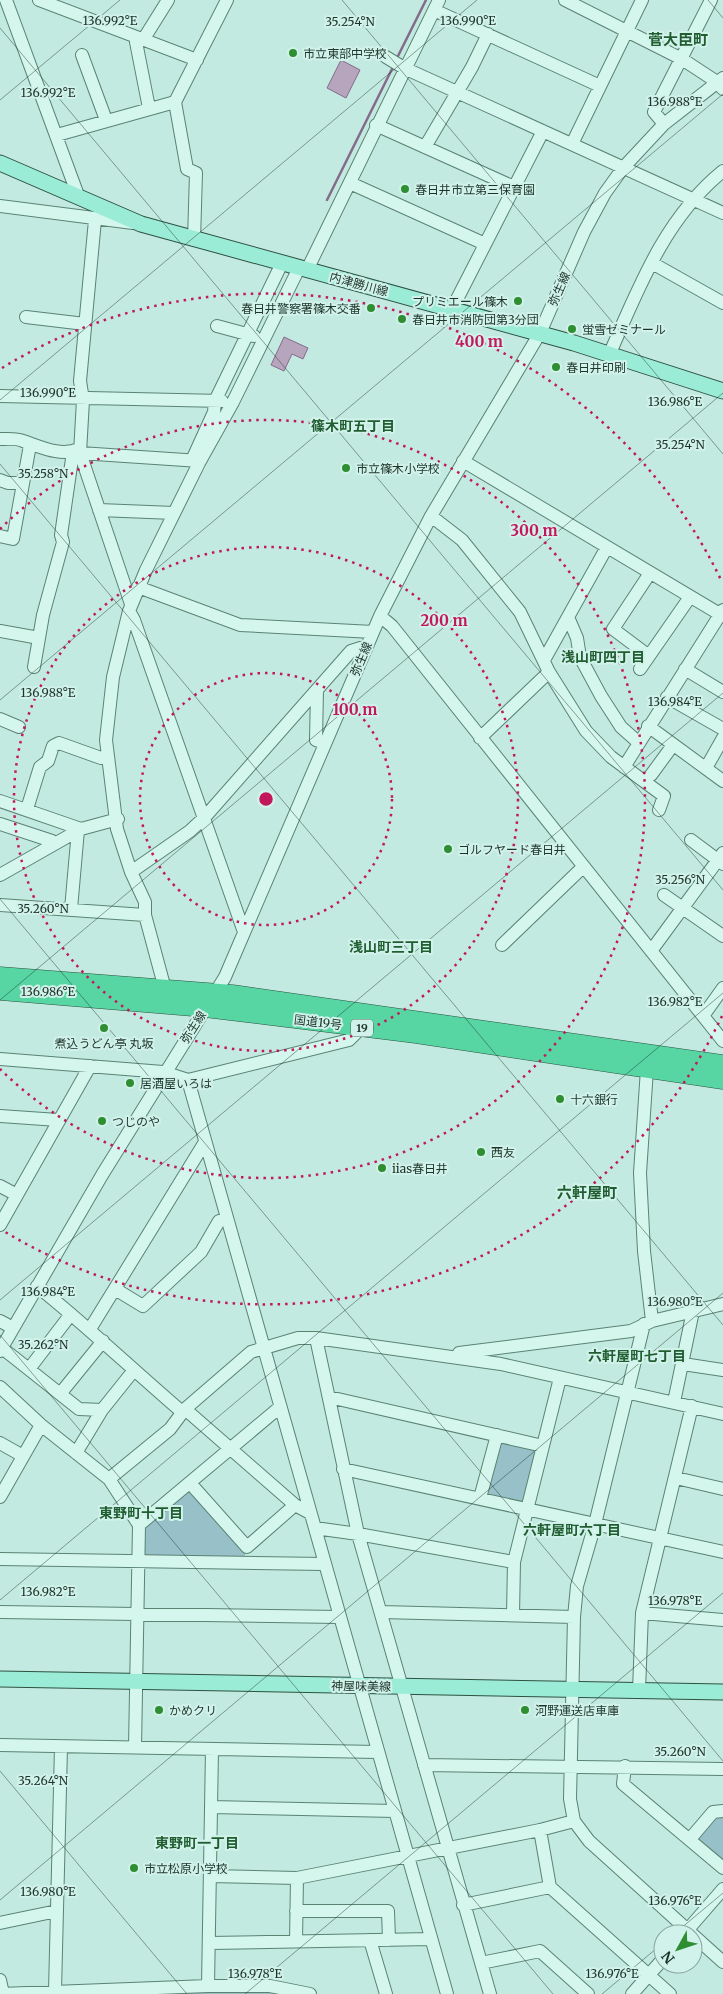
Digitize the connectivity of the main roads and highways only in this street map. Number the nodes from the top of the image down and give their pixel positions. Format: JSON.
{"nodes":[{"id":1,"x":0,"y":163,"type":"edge"},
{"id":2,"x":723,"y":391,"type":"edge"},
{"id":3,"x":0,"y":976,"type":"edge"},
{"id":4,"x":0,"y":991,"type":"edge"},
{"id":5,"x":723,"y":1064,"type":"edge"},
{"id":6,"x":723,"y":1080,"type":"edge"},
{"id":7,"x":0,"y":1679,"type":"edge"},
{"id":8,"x":723,"y":1692,"type":"edge"}],
"edges":[{"from":1,"to":2,"type":"main road","name":"内津勝川線"},
{"from":3,"to":5,"type":"highway","name":"国道19号","number":"19"},
{"from":4,"to":6,"type":"highway","name":"国道19号","number":"19"},
{"from":7,"to":8,"type":"main road","name":"神屋味美線"}]}
